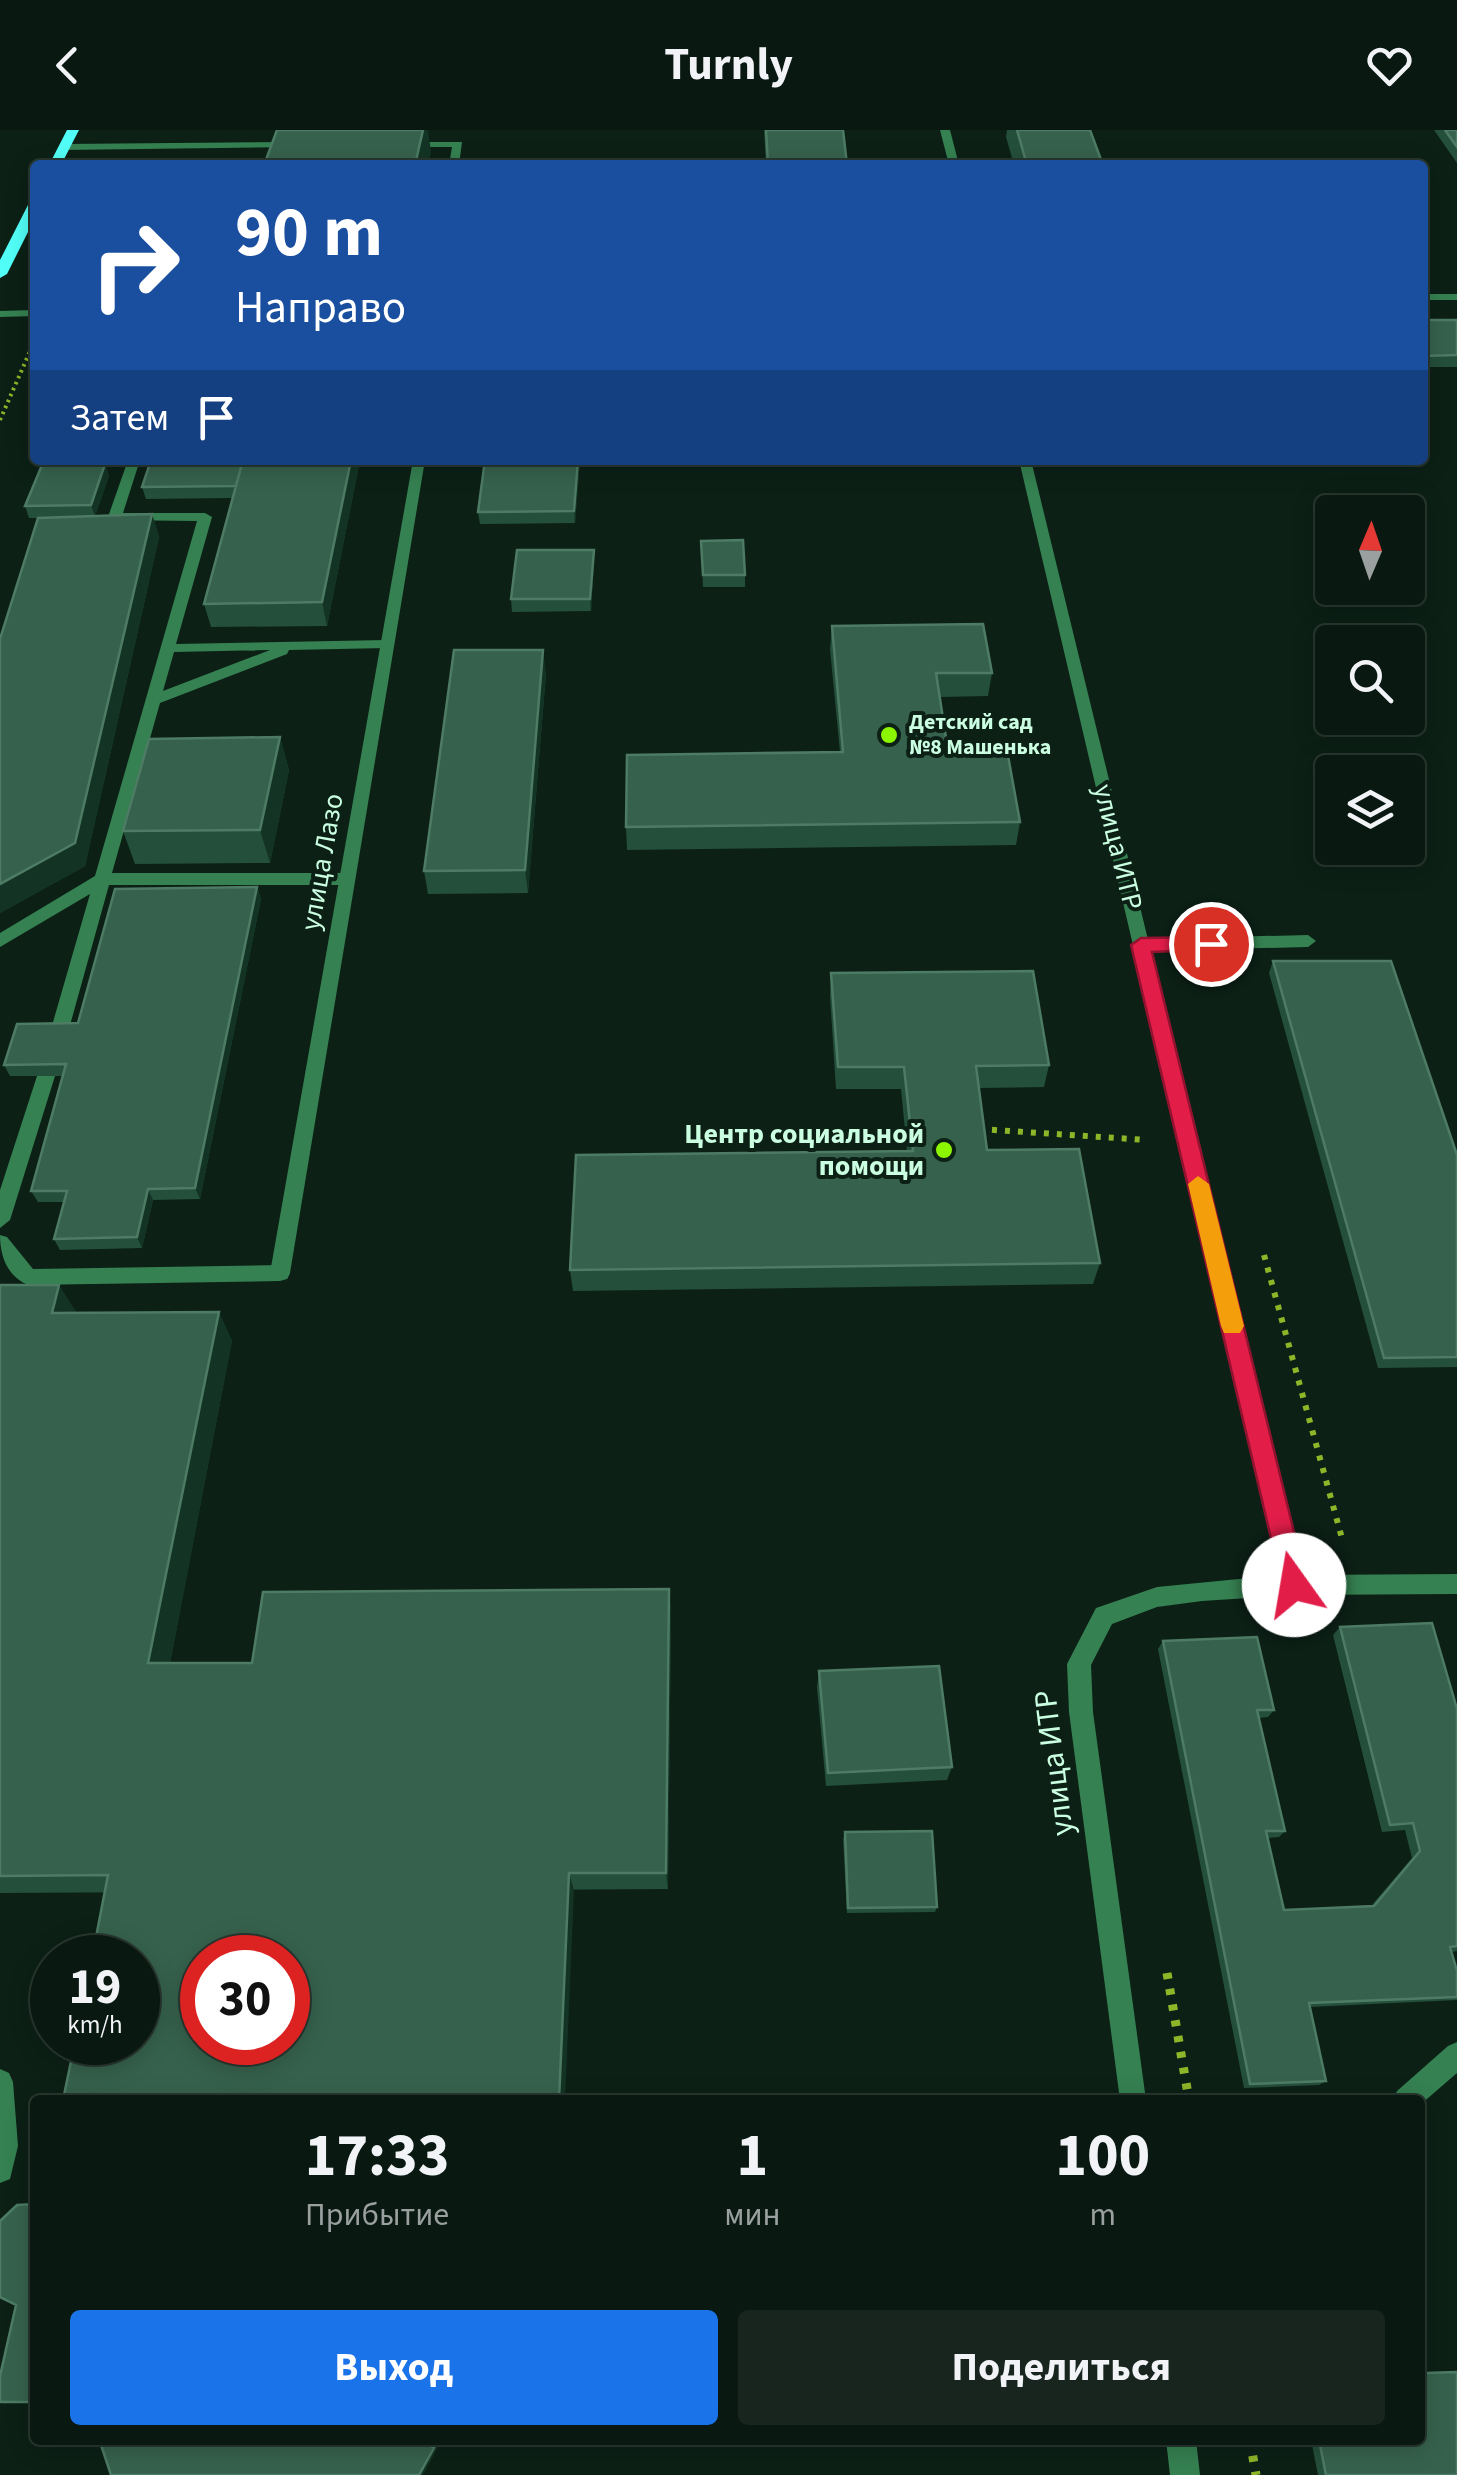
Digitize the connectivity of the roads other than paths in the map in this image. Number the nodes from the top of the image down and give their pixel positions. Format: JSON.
{"nodes":[{"id":1,"x":73,"y":130,"type":"edge"},
{"id":2,"x":183,"y":130,"type":"edge"},
{"id":3,"x":945,"y":130,"type":"edge"},
{"id":4,"x":318,"y":145,"type":"edge"},
{"id":5,"x":398,"y":145,"type":"edge"},
{"id":6,"x":64,"y":146,"type":"junction"},
{"id":7,"x":178,"y":146,"type":"junction"},
{"id":8,"x":57,"y":160,"type":"edge"},
{"id":9,"x":455,"y":160,"type":"edge"},
{"id":10,"x":953,"y":160,"type":"edge"},
{"id":11,"x":30,"y":215,"type":"edge"},
{"id":12,"x":0,"y":274,"type":"edge"},
{"id":13,"x":1428,"y":297,"type":"edge"},
{"id":14,"x":1457,"y":297,"type":"edge"},
{"id":15,"x":30,"y":313,"type":"edge"},
{"id":16,"x":0,"y":314,"type":"edge"},
{"id":17,"x":132,"y":465,"type":"edge"},
{"id":18,"x":418,"y":465,"type":"edge"},
{"id":19,"x":1026,"y":465,"type":"edge"},
{"id":20,"x":387,"y":644,"type":"junction"},
{"id":21,"x":295,"y":646,"type":"junction"},
{"id":22,"x":168,"y":648,"type":"junction"},
{"id":23,"x":153,"y":700,"type":"junction"},
{"id":24,"x":103,"y":879,"type":"junction"},
{"id":25,"x":347,"y":879,"type":"junction"},
{"id":26,"x":0,"y":941,"type":"edge"},
{"id":27,"x":1308,"y":942,"type":"dead end"},
{"id":28,"x":1141,"y":945,"type":"junction"},
{"id":29,"x":58,"y":1036,"type":"edge"},
{"id":30,"x":46,"y":1076,"type":"edge"},
{"id":31,"x":0,"y":1220,"type":"edge"},
{"id":32,"x":0,"y":1243,"type":"edge"},
{"id":33,"x":1457,"y":1584,"type":"edge"},
{"id":34,"x":1294,"y":1585,"type":"junction"},
{"id":35,"x":1457,"y":2055,"type":"edge"},
{"id":36,"x":0,"y":2082,"type":"edge"},
{"id":37,"x":1133,"y":2095,"type":"edge"},
{"id":38,"x":1412,"y":2095,"type":"edge"},
{"id":39,"x":0,"y":2169,"type":"edge"},
{"id":40,"x":1181,"y":2445,"type":"edge"},
{"id":41,"x":1186,"y":2475,"type":"edge"}],
"edges":[{"from":1,"to":6,"type":"main road"},
{"from":2,"to":7,"type":"street"},
{"from":3,"to":10,"type":"street"},
{"from":4,"to":7,"type":"street"},
{"from":5,"to":9,"type":"street"},
{"from":6,"to":7,"type":"street"},
{"from":6,"to":8,"type":"main road"},
{"from":11,"to":12,"type":"main road"},
{"from":13,"to":14,"type":"street"},
{"from":15,"to":16,"type":"street"},
{"from":17,"to":22,"type":"street"},
{"from":18,"to":20,"type":"street","name":"улица Лазо"},
{"from":19,"to":28,"type":"street","name":"улица ИТР"},
{"from":20,"to":21,"type":"street"},
{"from":20,"to":25,"type":"street","name":"улица Лазо"},
{"from":21,"to":22,"type":"street"},
{"from":21,"to":23,"type":"street"},
{"from":22,"to":23,"type":"street"},
{"from":23,"to":24,"type":"street"},
{"from":24,"to":25,"type":"street"},
{"from":24,"to":26,"type":"street"},
{"from":24,"to":29,"type":"street"},
{"from":25,"to":32,"type":"street","name":"улица Лазо"},
{"from":27,"to":28,"type":"street"},
{"from":28,"to":34,"type":"street","name":"улица ИТР"},
{"from":30,"to":31,"type":"street"},
{"from":33,"to":34,"type":"street","name":"улица ИТР"},
{"from":34,"to":37,"type":"street","name":"улица ИТР"},
{"from":35,"to":38,"type":"street"},
{"from":36,"to":39,"type":"street"},
{"from":40,"to":41,"type":"street"}]}
